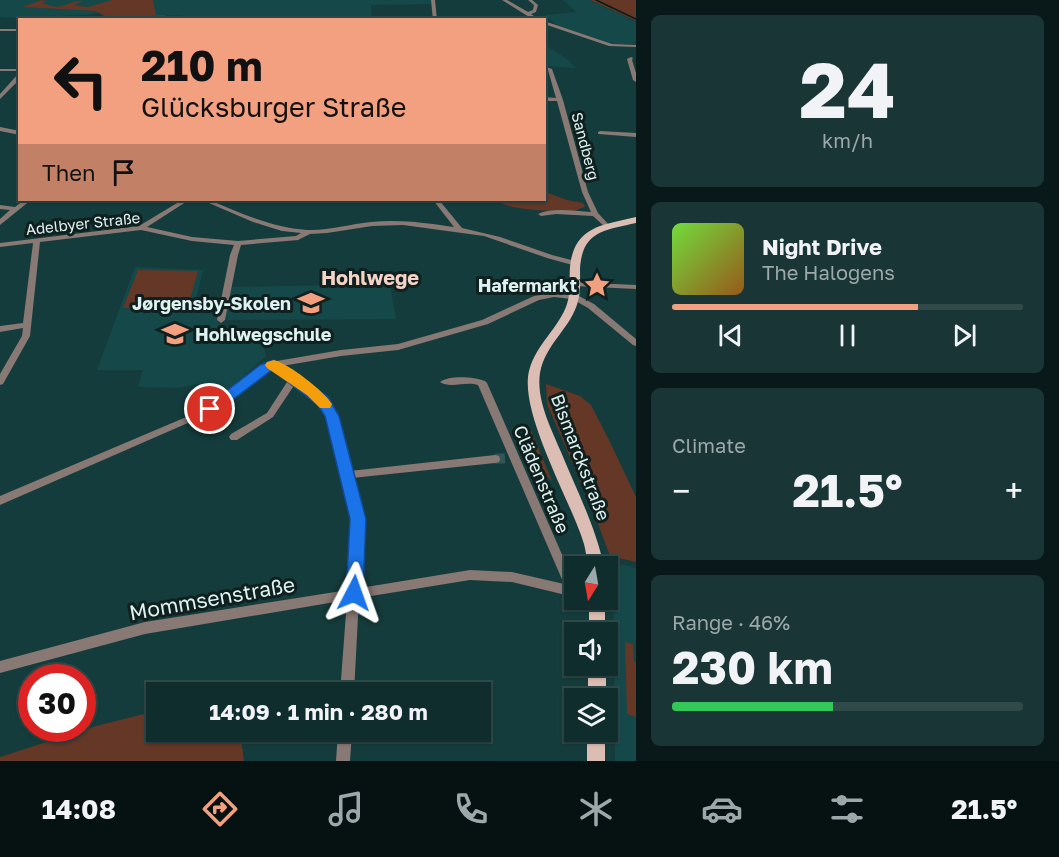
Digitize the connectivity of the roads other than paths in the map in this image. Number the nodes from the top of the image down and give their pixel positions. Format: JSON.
{"nodes":[{"id":1,"x":433,"y":0,"type":"edge"},
{"id":2,"x":504,"y":0,"type":"edge"},
{"id":3,"x":530,"y":0,"type":"edge"},
{"id":4,"x":527,"y":14,"type":"junction"},
{"id":5,"x":435,"y":18,"type":"edge"},
{"id":6,"x":534,"y":18,"type":"edge"},
{"id":7,"x":546,"y":23,"type":"edge"},
{"id":8,"x":0,"y":30,"type":"edge"},
{"id":9,"x":18,"y":30,"type":"edge"},
{"id":10,"x":636,"y":46,"type":"edge"},
{"id":11,"x":625,"y":54,"type":"dead end"},
{"id":12,"x":633,"y":58,"type":"edge"},
{"id":13,"x":547,"y":68,"type":"edge"},
{"id":14,"x":0,"y":70,"type":"edge"},
{"id":15,"x":18,"y":70,"type":"edge"},
{"id":16,"x":18,"y":77,"type":"edge"},
{"id":17,"x":636,"y":80,"type":"edge"},
{"id":18,"x":0,"y":97,"type":"edge"},
{"id":19,"x":546,"y":99,"type":"edge"},
{"id":20,"x":560,"y":100,"type":"junction"},
{"id":21,"x":0,"y":129,"type":"edge"},
{"id":22,"x":18,"y":133,"type":"edge"},
{"id":23,"x":600,"y":133,"type":"dead end"},
{"id":24,"x":636,"y":135,"type":"edge"},
{"id":25,"x":27,"y":201,"type":"edge"},
{"id":26,"x":184,"y":201,"type":"edge"},
{"id":27,"x":208,"y":201,"type":"edge"},
{"id":28,"x":437,"y":201,"type":"edge"},
{"id":29,"x":0,"y":207,"type":"edge"},
{"id":30,"x":16,"y":209,"type":"junction"},
{"id":31,"x":540,"y":214,"type":"dead end"},
{"id":32,"x":595,"y":214,"type":"junction"},
{"id":33,"x":636,"y":220,"type":"edge"},
{"id":34,"x":0,"y":223,"type":"edge"},
{"id":35,"x":608,"y":226,"type":"junction"},
{"id":36,"x":141,"y":228,"type":"junction"},
{"id":37,"x":459,"y":230,"type":"junction"},
{"id":38,"x":309,"y":232,"type":"junction"},
{"id":39,"x":37,"y":241,"type":"junction"},
{"id":40,"x":238,"y":243,"type":"junction"},
{"id":41,"x":0,"y":245,"type":"edge"},
{"id":42,"x":576,"y":264,"type":"junction"},
{"id":43,"x":574,"y":284,"type":"junction"},
{"id":44,"x":636,"y":287,"type":"edge"},
{"id":45,"x":574,"y":297,"type":"junction"},
{"id":46,"x":221,"y":320,"type":"dead end"},
{"id":47,"x":28,"y":325,"type":"junction"},
{"id":48,"x":0,"y":329,"type":"edge"},
{"id":49,"x":636,"y":343,"type":"edge"},
{"id":50,"x":274,"y":364,"type":"junction"},
{"id":51,"x":294,"y":379,"type":"junction"},
{"id":52,"x":0,"y":382,"type":"edge"},
{"id":53,"x":446,"y":382,"type":"dead end"},
{"id":54,"x":234,"y":437,"type":"dead end"},
{"id":55,"x":506,"y":458,"type":"junction"},
{"id":56,"x":347,"y":475,"type":"junction"},
{"id":57,"x":0,"y":501,"type":"edge"},
{"id":58,"x":594,"y":556,"type":"edge"},
{"id":59,"x":564,"y":572,"type":"edge"},
{"id":60,"x":564,"y":590,"type":"edge"},
{"id":61,"x":354,"y":593,"type":"junction"},
{"id":62,"x":0,"y":667,"type":"edge"},
{"id":63,"x":348,"y":682,"type":"edge"},
{"id":64,"x":344,"y":742,"type":"edge"},
{"id":65,"x":596,"y":742,"type":"edge"},
{"id":66,"x":342,"y":761,"type":"edge"},
{"id":67,"x":596,"y":761,"type":"edge"}],
"edges":[{"from":1,"to":5,"type":"street"},
{"from":2,"to":4,"type":"street"},
{"from":3,"to":4,"type":"street"},
{"from":4,"to":6,"type":"street"},
{"from":7,"to":10,"type":"street"},
{"from":8,"to":9,"type":"street"},
{"from":11,"to":12,"type":"street"},
{"from":12,"to":17,"type":"street"},
{"from":13,"to":20,"type":"street","name":"Sandberg"},
{"from":14,"to":15,"type":"street"},
{"from":16,"to":18,"type":"street"},
{"from":19,"to":20,"type":"street"},
{"from":20,"to":32,"type":"street","name":"Sandberg"},
{"from":21,"to":22,"type":"street"},
{"from":23,"to":24,"type":"street"},
{"from":25,"to":30,"type":"street"},
{"from":26,"to":36,"type":"street"},
{"from":27,"to":38,"type":"street"},
{"from":28,"to":37,"type":"street"},
{"from":29,"to":30,"type":"street"},
{"from":30,"to":34,"type":"street"},
{"from":31,"to":32,"type":"street"},
{"from":32,"to":35,"type":"street","name":"Sandberg"},
{"from":33,"to":35,"type":"main road"},
{"from":35,"to":42,"type":"main road","name":"Bismarckstraße"},
{"from":36,"to":39,"type":"street","name":"Adelbyer Straße"},
{"from":36,"to":40,"type":"street","name":"Adelbyer Straße"},
{"from":37,"to":38,"type":"street"},
{"from":37,"to":42,"type":"street"},
{"from":38,"to":40,"type":"street","name":"Adelbyer Straße"},
{"from":39,"to":41,"type":"street","name":"Adelbyer Straße"},
{"from":39,"to":47,"type":"street"},
{"from":40,"to":46,"type":"street"},
{"from":42,"to":43,"type":"main road","name":"Bismarckstraße"},
{"from":43,"to":44,"type":"street"},
{"from":43,"to":45,"type":"main road","name":"Bismarckstraße"},
{"from":45,"to":49,"type":"street"},
{"from":45,"to":50,"type":"street"},
{"from":45,"to":58,"type":"main road","name":"Bismarckstraße"},
{"from":47,"to":48,"type":"street"},
{"from":47,"to":52,"type":"street"},
{"from":50,"to":51,"type":"street"},
{"from":50,"to":57,"type":"street"},
{"from":51,"to":54,"type":"street"},
{"from":51,"to":56,"type":"street"},
{"from":53,"to":55,"type":"street","name":"Clädenstraße"},
{"from":55,"to":56,"type":"street"},
{"from":55,"to":59,"type":"street","name":"Clädenstraße"},
{"from":56,"to":61,"type":"street"},
{"from":60,"to":61,"type":"street","name":"Mommsenstraße"},
{"from":61,"to":62,"type":"street","name":"Mommsenstraße"},
{"from":61,"to":63,"type":"street"},
{"from":64,"to":66,"type":"street"},
{"from":65,"to":67,"type":"main road"}]}
